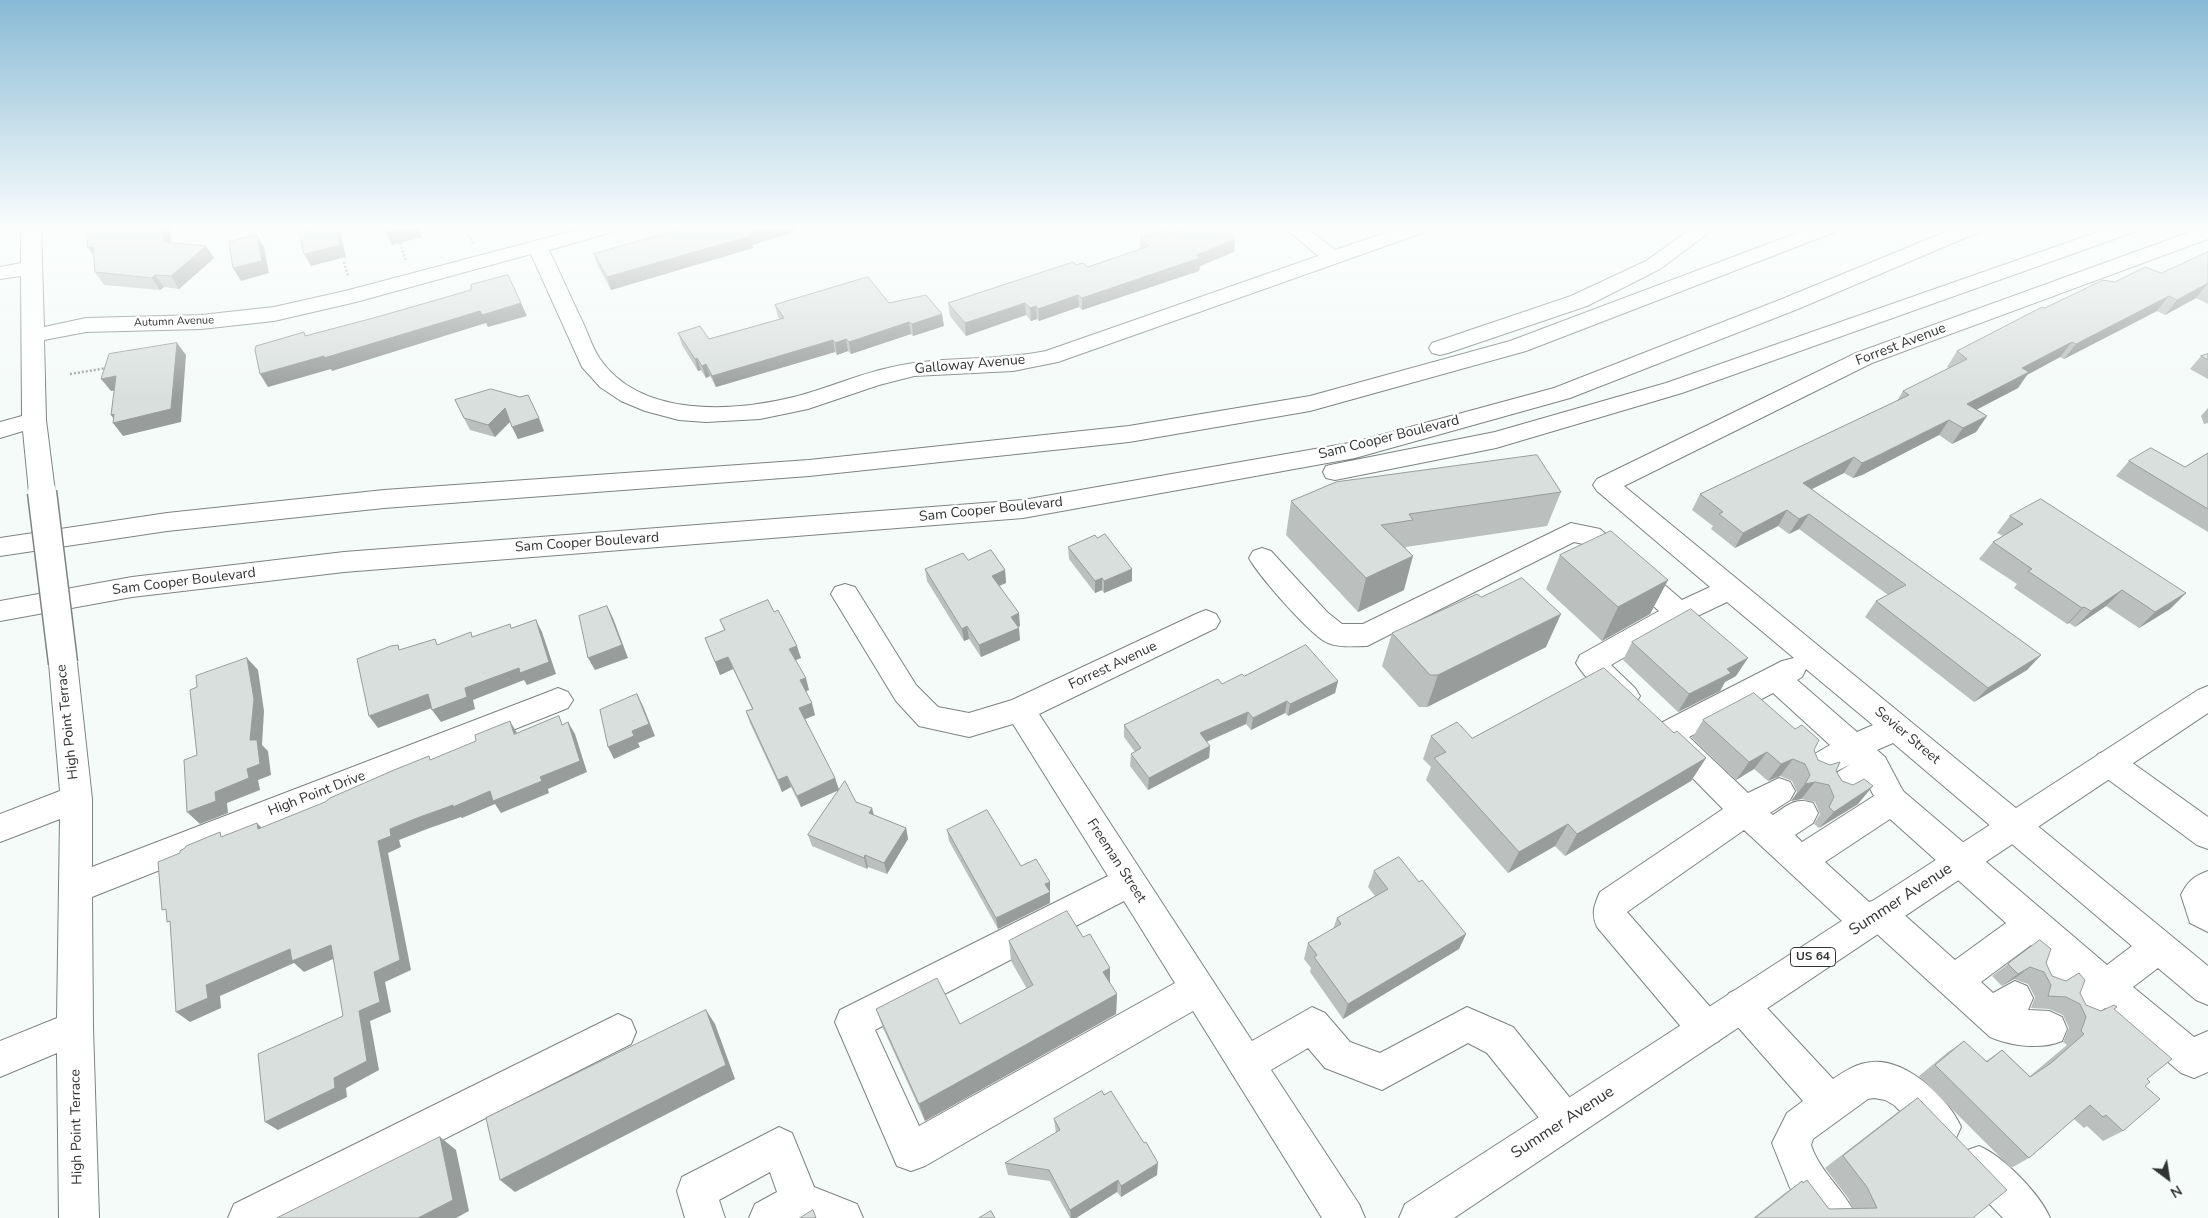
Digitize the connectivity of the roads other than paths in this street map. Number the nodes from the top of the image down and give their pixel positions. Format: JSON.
{"nodes":[{"id":1,"x":31,"y":285,"type":"edge"},
{"id":2,"x":393,"y":285,"type":"edge"},
{"id":3,"x":555,"y":285,"type":"edge"},
{"id":4,"x":1259,"y":285,"type":"edge"},
{"id":5,"x":1611,"y":285,"type":"edge"},
{"id":6,"x":1679,"y":285,"type":"edge"},
{"id":7,"x":1836,"y":285,"type":"edge"},
{"id":8,"x":1966,"y":285,"type":"edge"},
{"id":9,"x":2064,"y":285,"type":"edge"},
{"id":10,"x":31,"y":336,"type":"junction"},
{"id":11,"x":34,"y":420,"type":"junction"},
{"id":12,"x":0,"y":430,"type":"edge"},
{"id":13,"x":1128,"y":434,"type":"junction"},
{"id":14,"x":1606,"y":485,"type":"joint"},
{"id":15,"x":1023,"y":509,"type":"junction"},
{"id":16,"x":0,"y":547,"type":"edge"},
{"id":17,"x":1262,"y":558,"type":"dead end"},
{"id":18,"x":1730,"y":589,"type":"junction"},
{"id":19,"x":845,"y":594,"type":"dead end"},
{"id":20,"x":0,"y":611,"type":"edge"},
{"id":21,"x":1679,"y":613,"type":"junction"},
{"id":22,"x":1206,"y":621,"type":"dead end"},
{"id":23,"x":1813,"y":658,"type":"junction"},
{"id":24,"x":1776,"y":678,"type":"junction"},
{"id":25,"x":2208,"y":698,"type":"edge"},
{"id":26,"x":558,"y":700,"type":"dead end"},
{"id":27,"x":1020,"y":710,"type":"junction"},
{"id":28,"x":1897,"y":728,"type":"junction"},
{"id":29,"x":1666,"y":735,"type":"junction"},
{"id":30,"x":1864,"y":756,"type":"junction"},
{"id":31,"x":2110,"y":763,"type":"junction"},
{"id":32,"x":1828,"y":777,"type":"edge"},
{"id":33,"x":1779,"y":791,"type":"dead end"},
{"id":34,"x":76,"y":799,"type":"junction"},
{"id":35,"x":1892,"y":801,"type":"junction"},
{"id":36,"x":1746,"y":811,"type":"junction"},
{"id":37,"x":1802,"y":813,"type":"dead end"},
{"id":38,"x":2014,"y":826,"type":"junction"},
{"id":39,"x":0,"y":828,"type":"edge"},
{"id":40,"x":1771,"y":834,"type":"junction"},
{"id":41,"x":2208,"y":835,"type":"edge"},
{"id":42,"x":1800,"y":861,"type":"junction"},
{"id":43,"x":1961,"y":862,"type":"junction"},
{"id":44,"x":1129,"y":882,"type":"junction"},
{"id":45,"x":2208,"y":886,"type":"edge"},
{"id":46,"x":77,"y":888,"type":"junction"},
{"id":47,"x":2208,"y":917,"type":"edge"},
{"id":48,"x":1873,"y":918,"type":"junction"},
{"id":49,"x":2032,"y":924,"type":"junction"},
{"id":50,"x":2159,"y":947,"type":"junction"},
{"id":51,"x":1954,"y":981,"type":"junction"},
{"id":52,"x":2208,"y":988,"type":"edge"},
{"id":53,"x":1198,"y":989,"type":"junction"},
{"id":54,"x":2094,"y":995,"type":"junction"},
{"id":55,"x":1741,"y":1005,"type":"junction"},
{"id":56,"x":75,"y":1028,"type":"junction"},
{"id":57,"x":1706,"y":1029,"type":"junction"},
{"id":58,"x":2049,"y":1029,"type":"dead end"},
{"id":59,"x":618,"y":1032,"type":"dead end"},
{"id":60,"x":2208,"y":1049,"type":"edge"},
{"id":61,"x":0,"y":1059,"type":"edge"},
{"id":62,"x":1246,"y":1065,"type":"junction"},
{"id":63,"x":1830,"y":1103,"type":"junction"},
{"id":64,"x":1565,"y":1121,"type":"junction"},
{"id":65,"x":785,"y":1209,"type":"edge"},
{"id":66,"x":79,"y":1218,"type":"edge"},
{"id":67,"x":248,"y":1218,"type":"edge"},
{"id":68,"x":705,"y":1218,"type":"edge"},
{"id":69,"x":842,"y":1218,"type":"edge"},
{"id":70,"x":1345,"y":1218,"type":"edge"},
{"id":71,"x":1419,"y":1218,"type":"edge"},
{"id":72,"x":1837,"y":1218,"type":"edge"},
{"id":73,"x":2030,"y":1218,"type":"edge"}],
"edges":[{"from":1,"to":10,"type":"main road","name":"High Point Terrace"},
{"from":2,"to":10,"type":"main road","name":"Autumn Avenue"},
{"from":3,"to":4,"type":"main road","name":"Galloway Avenue"},
{"from":5,"to":13,"type":"main road"},
{"from":6,"to":13,"type":"main road"},
{"from":7,"to":15,"type":"main road","name":"Sam Cooper Boulevard"},
{"from":8,"to":15,"type":"main road"},
{"from":9,"to":14,"type":"main road","name":"Forrest Avenue"},
{"from":10,"to":11,"type":"main road","name":"High Point Terrace"},
{"from":11,"to":12,"type":"main road"},
{"from":11,"to":34,"type":"main road","name":"High Point Terrace","bridge":true},
{"from":13,"to":16,"type":"main road"},
{"from":14,"to":18,"type":"main road","name":"Sevier Street"},
{"from":15,"to":20,"type":"main road","name":"Sam Cooper Boulevard"},
{"from":17,"to":21,"type":"main road"},
{"from":18,"to":21,"type":"main road"},
{"from":18,"to":23,"type":"main road","name":"Sevier Street"},
{"from":19,"to":27,"type":"main road"},
{"from":21,"to":29,"type":"main road"},
{"from":22,"to":27,"type":"main road","name":"Forrest Avenue"},
{"from":23,"to":24,"type":"main road"},
{"from":23,"to":28,"type":"main road","name":"Sevier Street"},
{"from":24,"to":29,"type":"main road"},
{"from":24,"to":30,"type":"main road"},
{"from":25,"to":31,"type":"main road","name":"Summer Avenue","number":"US 64"},
{"from":26,"to":46,"type":"main road","name":"High Point Drive"},
{"from":27,"to":44,"type":"main road","name":"Freeman Street"},
{"from":28,"to":30,"type":"main road"},
{"from":28,"to":38,"type":"main road","name":"Sevier Street"},
{"from":29,"to":36,"type":"main road"},
{"from":30,"to":32,"type":"main road"},
{"from":30,"to":35,"type":"main road"},
{"from":31,"to":38,"type":"main road","name":"Summer Avenue","number":"US 64"},
{"from":31,"to":41,"type":"main road"},
{"from":33,"to":36,"type":"main road"},
{"from":34,"to":39,"type":"main road"},
{"from":34,"to":46,"type":"main road","name":"High Point Terrace"},
{"from":35,"to":42,"type":"main road"},
{"from":35,"to":43,"type":"main road"},
{"from":36,"to":40,"type":"main road"},
{"from":36,"to":57,"type":"main road"},
{"from":37,"to":40,"type":"main road"},
{"from":38,"to":43,"type":"main road","name":"Summer Avenue","number":"US 64"},
{"from":38,"to":50,"type":"main road","name":"Sevier Street"},
{"from":40,"to":42,"type":"main road"},
{"from":42,"to":48,"type":"main road"},
{"from":43,"to":48,"type":"main road","name":"Summer Avenue","number":"US 64"},
{"from":43,"to":49,"type":"main road"},
{"from":44,"to":53,"type":"main road","name":"Freeman Street"},
{"from":44,"to":53,"type":"main road"},
{"from":45,"to":47,"type":"main road"},
{"from":46,"to":56,"type":"main road","name":"High Point Terrace"},
{"from":48,"to":51,"type":"main road"},
{"from":48,"to":55,"type":"main road","name":"Summer Avenue","number":"US 64"},
{"from":49,"to":51,"type":"main road"},
{"from":49,"to":54,"type":"main road"},
{"from":50,"to":52,"type":"main road","name":"Sevier Street"},
{"from":50,"to":54,"type":"main road"},
{"from":51,"to":58,"type":"main road"},
{"from":53,"to":62,"type":"main road","name":"Freeman Street"},
{"from":54,"to":60,"type":"main road"},
{"from":55,"to":57,"type":"main road","name":"Summer Avenue","number":"US 64"},
{"from":55,"to":63,"type":"main road"},
{"from":56,"to":61,"type":"main road"},
{"from":56,"to":66,"type":"main road","name":"High Point Terrace"},
{"from":57,"to":64,"type":"main road","name":"Summer Avenue","number":"US 64"},
{"from":59,"to":67,"type":"main road"},
{"from":62,"to":64,"type":"main road"},
{"from":62,"to":70,"type":"main road","name":"Freeman Street"},
{"from":63,"to":72,"type":"main road"},
{"from":63,"to":73,"type":"main road"},
{"from":64,"to":71,"type":"main road","name":"Summer Avenue","number":"US 64"},
{"from":65,"to":68,"type":"main road"},
{"from":65,"to":69,"type":"main road"}]}
